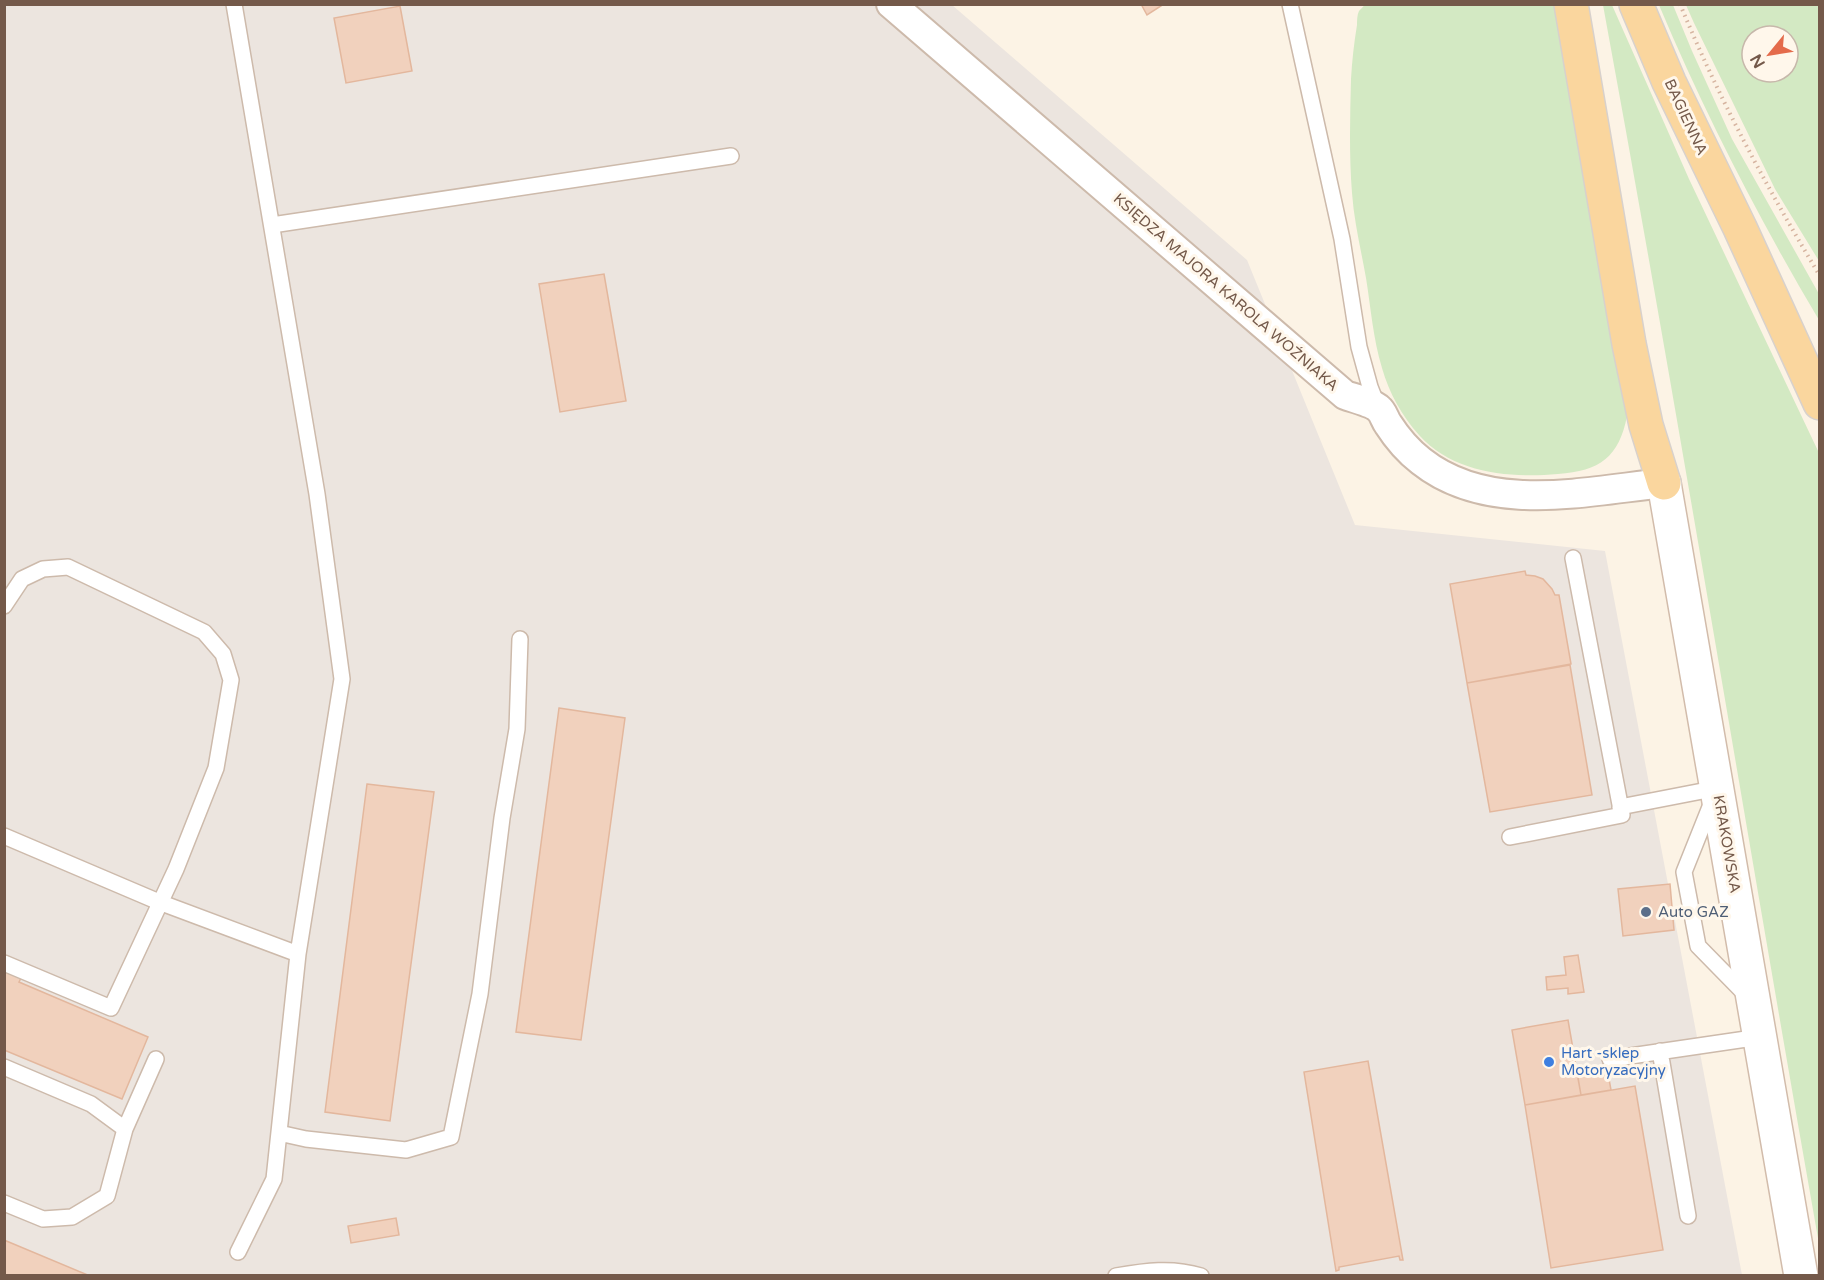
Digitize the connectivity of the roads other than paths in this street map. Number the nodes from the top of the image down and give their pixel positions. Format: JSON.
{"nodes":[{"id":1,"x":234,"y":4,"type":"edge"},
{"id":2,"x":891,"y":4,"type":"edge"},
{"id":3,"x":1290,"y":4,"type":"edge"},
{"id":4,"x":1571,"y":4,"type":"edge"},
{"id":5,"x":1636,"y":4,"type":"edge"},
{"id":6,"x":731,"y":156,"type":"dead end"},
{"id":7,"x":272,"y":225,"type":"junction"},
{"id":8,"x":1740,"y":228,"type":"junction"},
{"id":9,"x":1820,"y":352,"type":"edge"},
{"id":10,"x":1820,"y":403,"type":"edge"},
{"id":11,"x":1379,"y":408,"type":"junction"},
{"id":12,"x":1665,"y":483,"type":"junction"},
{"id":13,"x":1573,"y":558,"type":"dead end"},
{"id":14,"x":4,"y":606,"type":"edge"},
{"id":15,"x":520,"y":639,"type":"dead end"},
{"id":16,"x":1718,"y":788,"type":"junction"},
{"id":17,"x":1620,"y":807,"type":"junction"},
{"id":18,"x":4,"y":836,"type":"edge"},
{"id":19,"x":1510,"y":837,"type":"dead end"},
{"id":20,"x":159,"y":902,"type":"junction"},
{"id":21,"x":298,"y":954,"type":"junction"},
{"id":22,"x":4,"y":963,"type":"edge"},
{"id":23,"x":1754,"y":1003,"type":"junction"},
{"id":24,"x":1760,"y":1037,"type":"junction"},
{"id":25,"x":1660,"y":1051,"type":"junction"},
{"id":26,"x":156,"y":1059,"type":"dead end"},
{"id":27,"x":1610,"y":1059,"type":"dead end"},
{"id":28,"x":4,"y":1067,"type":"edge"},
{"id":29,"x":125,"y":1129,"type":"junction"},
{"id":30,"x":279,"y":1133,"type":"junction"},
{"id":31,"x":4,"y":1203,"type":"edge"},
{"id":32,"x":1688,"y":1216,"type":"dead end"},
{"id":33,"x":238,"y":1252,"type":"dead end"},
{"id":34,"x":1116,"y":1275,"type":"edge"},
{"id":35,"x":1201,"y":1275,"type":"edge"},
{"id":36,"x":1801,"y":1275,"type":"edge"}],
"edges":[{"from":1,"to":7,"type":"lane"},
{"from":2,"to":11,"type":"street","name":"KSIĘDZA MAJORA KAROLA WOŹNIAKA"},
{"from":3,"to":11,"type":"lane"},
{"from":4,"to":12,"type":"main road"},
{"from":5,"to":8,"type":"main road","name":"BAGIENNA"},
{"from":6,"to":7,"type":"lane"},
{"from":7,"to":21,"type":"lane"},
{"from":8,"to":9,"type":"main road","name":"BAGIENNA"},
{"from":8,"to":10,"type":"main road","name":"BAGIENNA"},
{"from":11,"to":12,"type":"street"},
{"from":12,"to":16,"type":"street","name":"KRAKOWSKA"},
{"from":13,"to":17,"type":"lane"},
{"from":14,"to":20,"type":"lane"},
{"from":15,"to":30,"type":"lane"},
{"from":16,"to":17,"type":"lane"},
{"from":16,"to":23,"type":"street","name":"KRAKOWSKA"},
{"from":16,"to":23,"type":"lane"},
{"from":17,"to":19,"type":"lane"},
{"from":18,"to":20,"type":"lane"},
{"from":20,"to":21,"type":"lane"},
{"from":20,"to":22,"type":"lane"},
{"from":21,"to":30,"type":"lane"},
{"from":23,"to":24,"type":"street","name":"KRAKOWSKA"},
{"from":24,"to":25,"type":"lane"},
{"from":24,"to":36,"type":"street","name":"KRAKOWSKA"},
{"from":25,"to":27,"type":"lane"},
{"from":25,"to":32,"type":"lane"},
{"from":26,"to":29,"type":"lane"},
{"from":28,"to":29,"type":"lane"},
{"from":29,"to":31,"type":"lane"},
{"from":30,"to":33,"type":"lane"},
{"from":34,"to":35,"type":"lane"}]}
